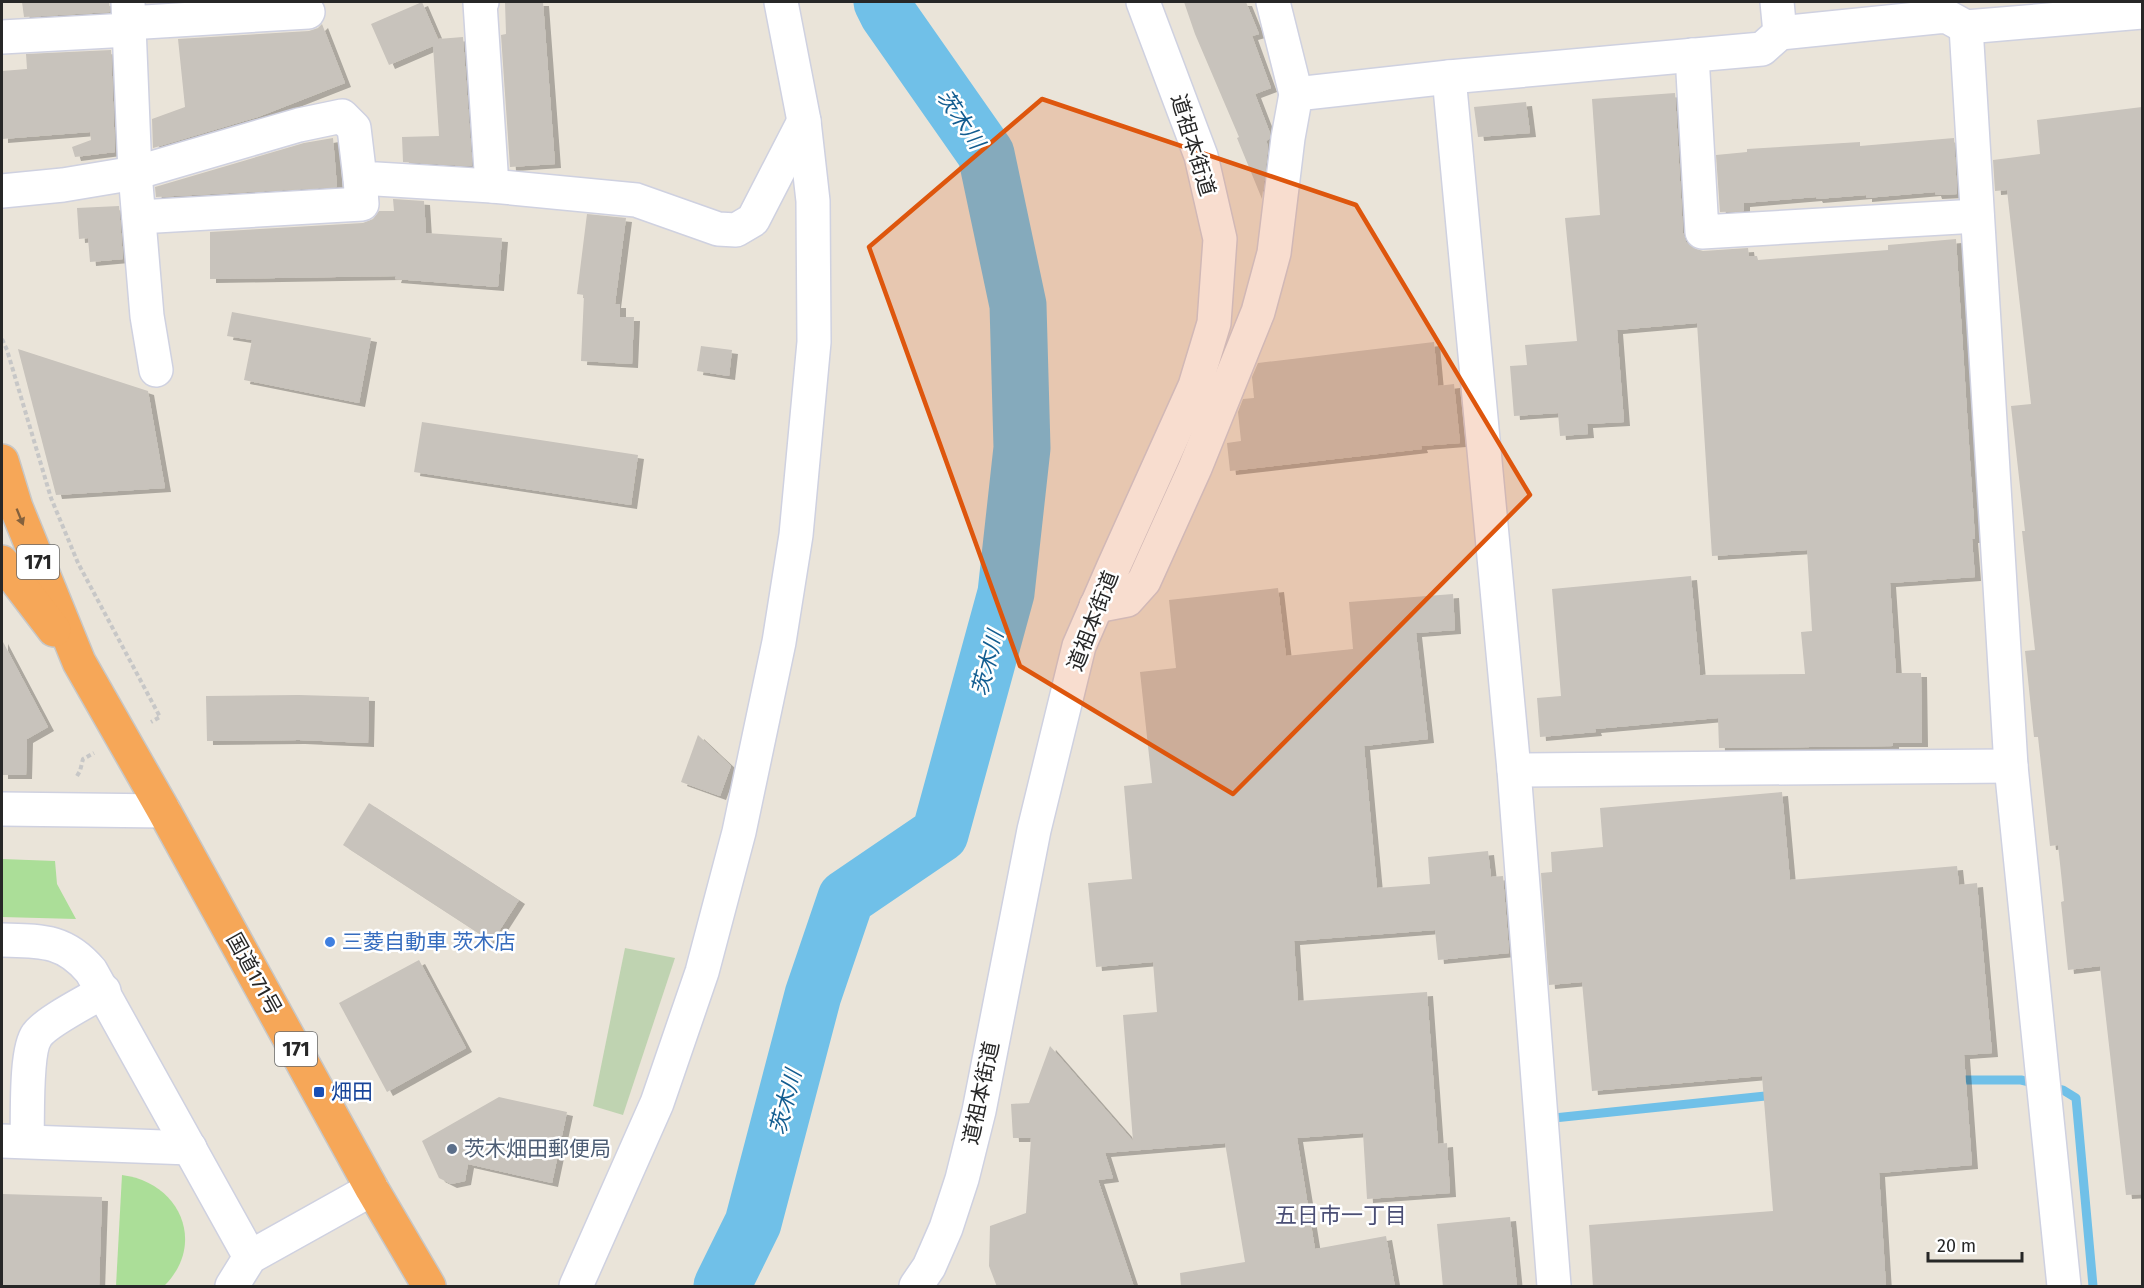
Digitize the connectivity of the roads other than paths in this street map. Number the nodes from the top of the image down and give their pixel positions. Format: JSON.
{"nodes":[{"id":1,"x":482,"y":2,"type":"edge"},
{"id":2,"x":781,"y":2,"type":"edge"},
{"id":3,"x":1143,"y":2,"type":"edge"},
{"id":4,"x":1273,"y":2,"type":"edge"},
{"id":5,"x":2123,"y":9,"type":"edge"},
{"id":6,"x":308,"y":12,"type":"dead end"},
{"id":7,"x":1869,"y":13,"type":"edge"},
{"id":8,"x":1778,"y":17,"type":"edge"},
{"id":9,"x":128,"y":18,"type":"edge"},
{"id":10,"x":1966,"y":27,"type":"junction"},
{"id":11,"x":2,"y":37,"type":"edge"},
{"id":12,"x":1692,"y":55,"type":"junction"},
{"id":13,"x":1449,"y":77,"type":"junction"},
{"id":14,"x":1296,"y":94,"type":"junction"},
{"id":15,"x":804,"y":121,"type":"junction"},
{"id":16,"x":135,"y":173,"type":"junction"},
{"id":17,"x":360,"y":178,"type":"junction"},
{"id":18,"x":492,"y":186,"type":"junction"},
{"id":19,"x":2,"y":191,"type":"edge"},
{"id":20,"x":1977,"y":216,"type":"junction"},
{"id":21,"x":139,"y":217,"type":"junction"},
{"id":22,"x":156,"y":370,"type":"dead end"},
{"id":23,"x":2,"y":461,"type":"edge"},
{"id":24,"x":2,"y":562,"type":"edge"},
{"id":25,"x":1096,"y":606,"type":"junction"},
{"id":26,"x":78,"y":662,"type":"junction"},
{"id":27,"x":2011,"y":766,"type":"junction"},
{"id":28,"x":1514,"y":770,"type":"junction"},
{"id":29,"x":2,"y":808,"type":"edge"},
{"id":30,"x":164,"y":811,"type":"junction"},
{"id":31,"x":2,"y":940,"type":"edge"},
{"id":32,"x":104,"y":991,"type":"junction"},
{"id":33,"x":14,"y":1141,"type":"edge"},
{"id":34,"x":190,"y":1148,"type":"junction"},
{"id":35,"x":372,"y":1189,"type":"junction"},
{"id":36,"x":250,"y":1257,"type":"junction"},
{"id":37,"x":232,"y":1287,"type":"edge"},
{"id":38,"x":429,"y":1287,"type":"edge"},
{"id":39,"x":576,"y":1287,"type":"edge"},
{"id":40,"x":916,"y":1287,"type":"edge"},
{"id":41,"x":1554,"y":1287,"type":"edge"},
{"id":42,"x":2064,"y":1287,"type":"edge"}],
"edges":[{"from":1,"to":18,"type":"street"},
{"from":2,"to":15,"type":"street"},
{"from":3,"to":25,"type":"street","name":"道祖本街道"},
{"from":4,"to":14,"type":"street"},
{"from":5,"to":10,"type":"street"},
{"from":6,"to":9,"type":"street"},
{"from":7,"to":8,"type":"street"},
{"from":7,"to":10,"type":"street"},
{"from":8,"to":12,"type":"street"},
{"from":9,"to":11,"type":"street"},
{"from":9,"to":16,"type":"street"},
{"from":10,"to":20,"type":"street"},
{"from":12,"to":13,"type":"street"},
{"from":12,"to":20,"type":"street"},
{"from":13,"to":14,"type":"street"},
{"from":13,"to":28,"type":"street"},
{"from":14,"to":25,"type":"street"},
{"from":15,"to":18,"type":"street"},
{"from":15,"to":39,"type":"street"},
{"from":16,"to":17,"type":"street"},
{"from":16,"to":19,"type":"street"},
{"from":16,"to":21,"type":"street"},
{"from":17,"to":18,"type":"street"},
{"from":17,"to":21,"type":"street"},
{"from":20,"to":27,"type":"street"},
{"from":21,"to":22,"type":"street"},
{"from":23,"to":26,"type":"highway","name":"国道171号","number":"171","one_way":true},
{"from":24,"to":26,"type":"highway","name":"国道171号","number":"171"},
{"from":25,"to":40,"type":"street","name":"道祖本街道"},
{"from":26,"to":30,"type":"highway","name":"国道171号","number":"171"},
{"from":27,"to":28,"type":"street"},
{"from":27,"to":42,"type":"street"},
{"from":28,"to":41,"type":"street"},
{"from":29,"to":30,"type":"street"},
{"from":30,"to":35,"type":"highway","name":"国道171号","number":"171"},
{"from":31,"to":32,"type":"street"},
{"from":32,"to":33,"type":"street"},
{"from":32,"to":34,"type":"street"},
{"from":33,"to":34,"type":"street"},
{"from":34,"to":36,"type":"street"},
{"from":35,"to":36,"type":"street"},
{"from":35,"to":38,"type":"highway","name":"国道171号","number":"171"},
{"from":36,"to":37,"type":"street"}]}
